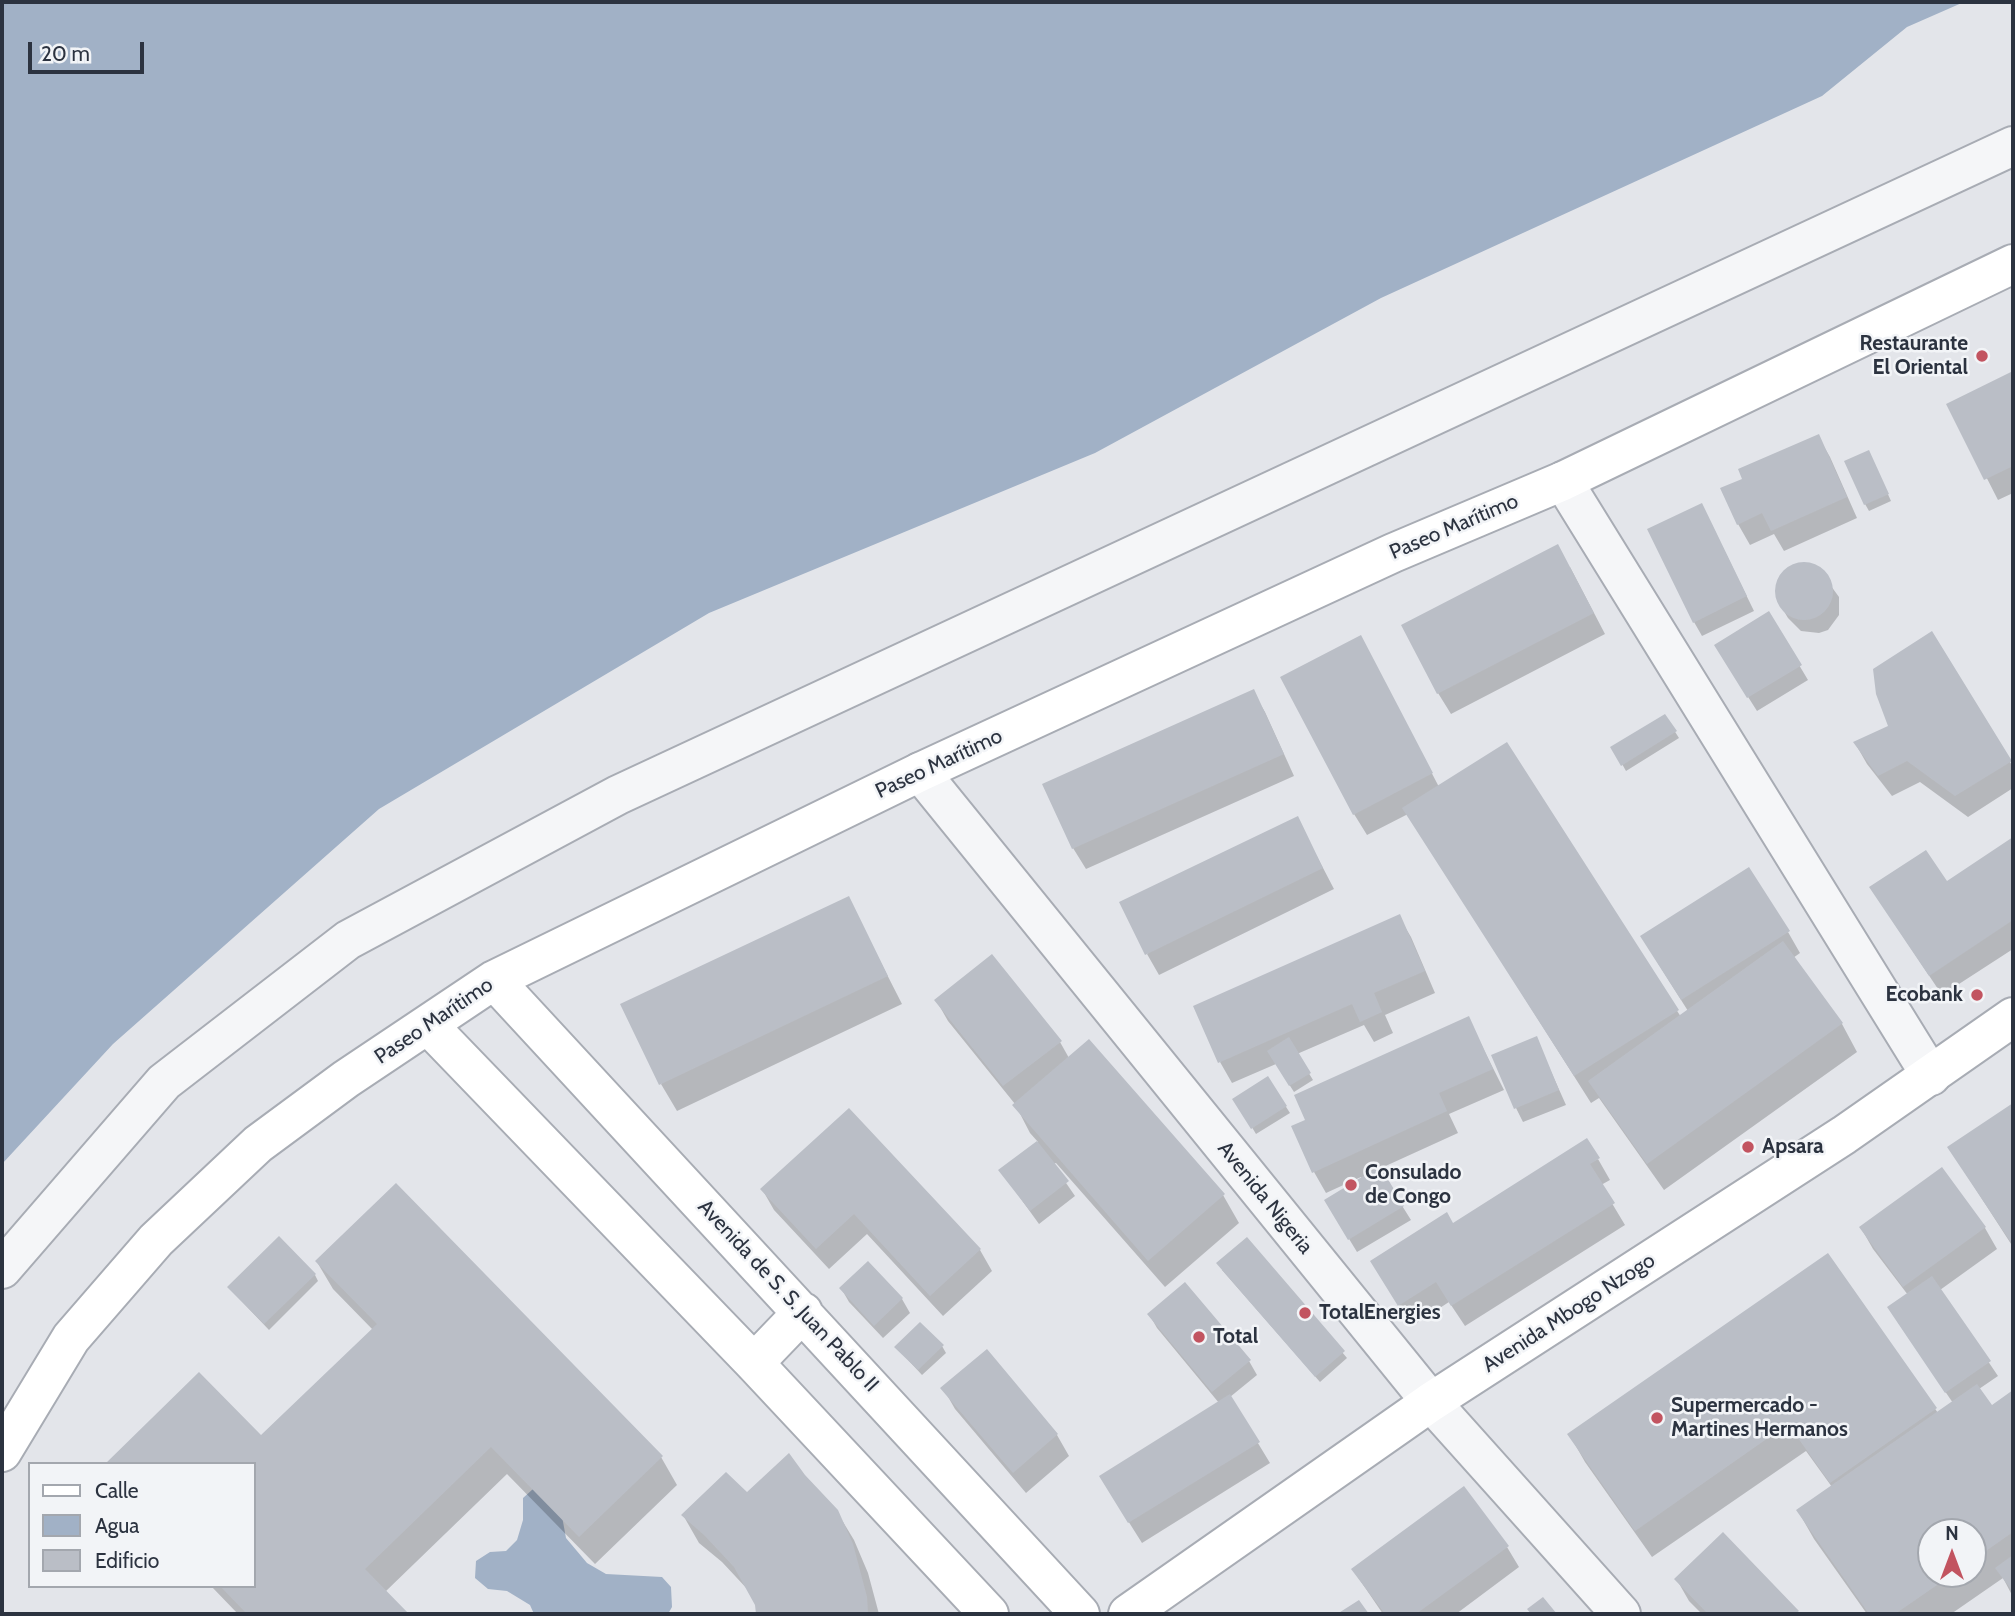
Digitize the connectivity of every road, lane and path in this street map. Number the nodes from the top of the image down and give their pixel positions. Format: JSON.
{"nodes":[{"id":1,"x":2013,"y":146,"type":"edge"},
{"id":2,"x":2013,"y":264,"type":"edge"},
{"id":3,"x":1563,"y":481,"type":"junction"},
{"id":4,"x":920,"y":772,"type":"junction"},
{"id":5,"x":494,"y":980,"type":"junction"},
{"id":6,"x":2013,"y":1017,"type":"edge"},
{"id":7,"x":428,"y":1025,"type":"junction"},
{"id":8,"x":1931,"y":1076,"type":"junction"},
{"id":9,"x":2,"y":1269,"type":"edge"},
{"id":10,"x":803,"y":1312,"type":"junction"},
{"id":11,"x":754,"y":1363,"type":"junction"},
{"id":12,"x":1431,"y":1402,"type":"junction"},
{"id":13,"x":2,"y":1452,"type":"edge"},
{"id":14,"x":989,"y":1614,"type":"edge"},
{"id":15,"x":1080,"y":1614,"type":"edge"},
{"id":16,"x":1128,"y":1614,"type":"edge"},
{"id":17,"x":1621,"y":1614,"type":"edge"}],
"edges":[{"from":1,"to":9,"type":"street"},
{"from":2,"to":3,"type":"street","name":"Paseo Marítimo"},
{"from":3,"to":4,"type":"street","name":"Paseo Marítimo"},
{"from":3,"to":8,"type":"street"},
{"from":4,"to":5,"type":"street","name":"Paseo Marítimo"},
{"from":4,"to":12,"type":"street","name":"Avenida Nigeria"},
{"from":5,"to":7,"type":"street","name":"Paseo Marítimo"},
{"from":5,"to":10,"type":"street","name":"Avenida de S. S. Juan Pablo II"},
{"from":6,"to":8,"type":"street","name":"Avenida Mbogo Nzogo"},
{"from":7,"to":11,"type":"street"},
{"from":7,"to":13,"type":"street","name":"Paseo Marítimo"},
{"from":8,"to":12,"type":"street","name":"Avenida Mbogo Nzogo"},
{"from":10,"to":11,"type":"street"},
{"from":10,"to":15,"type":"street","name":"Avenida de S. S. Juan Pablo II"},
{"from":11,"to":14,"type":"street"},
{"from":12,"to":16,"type":"street","name":"Avenida Mbogo Nzogo"},
{"from":12,"to":17,"type":"street","name":"Avenida Nigeria"}]}
